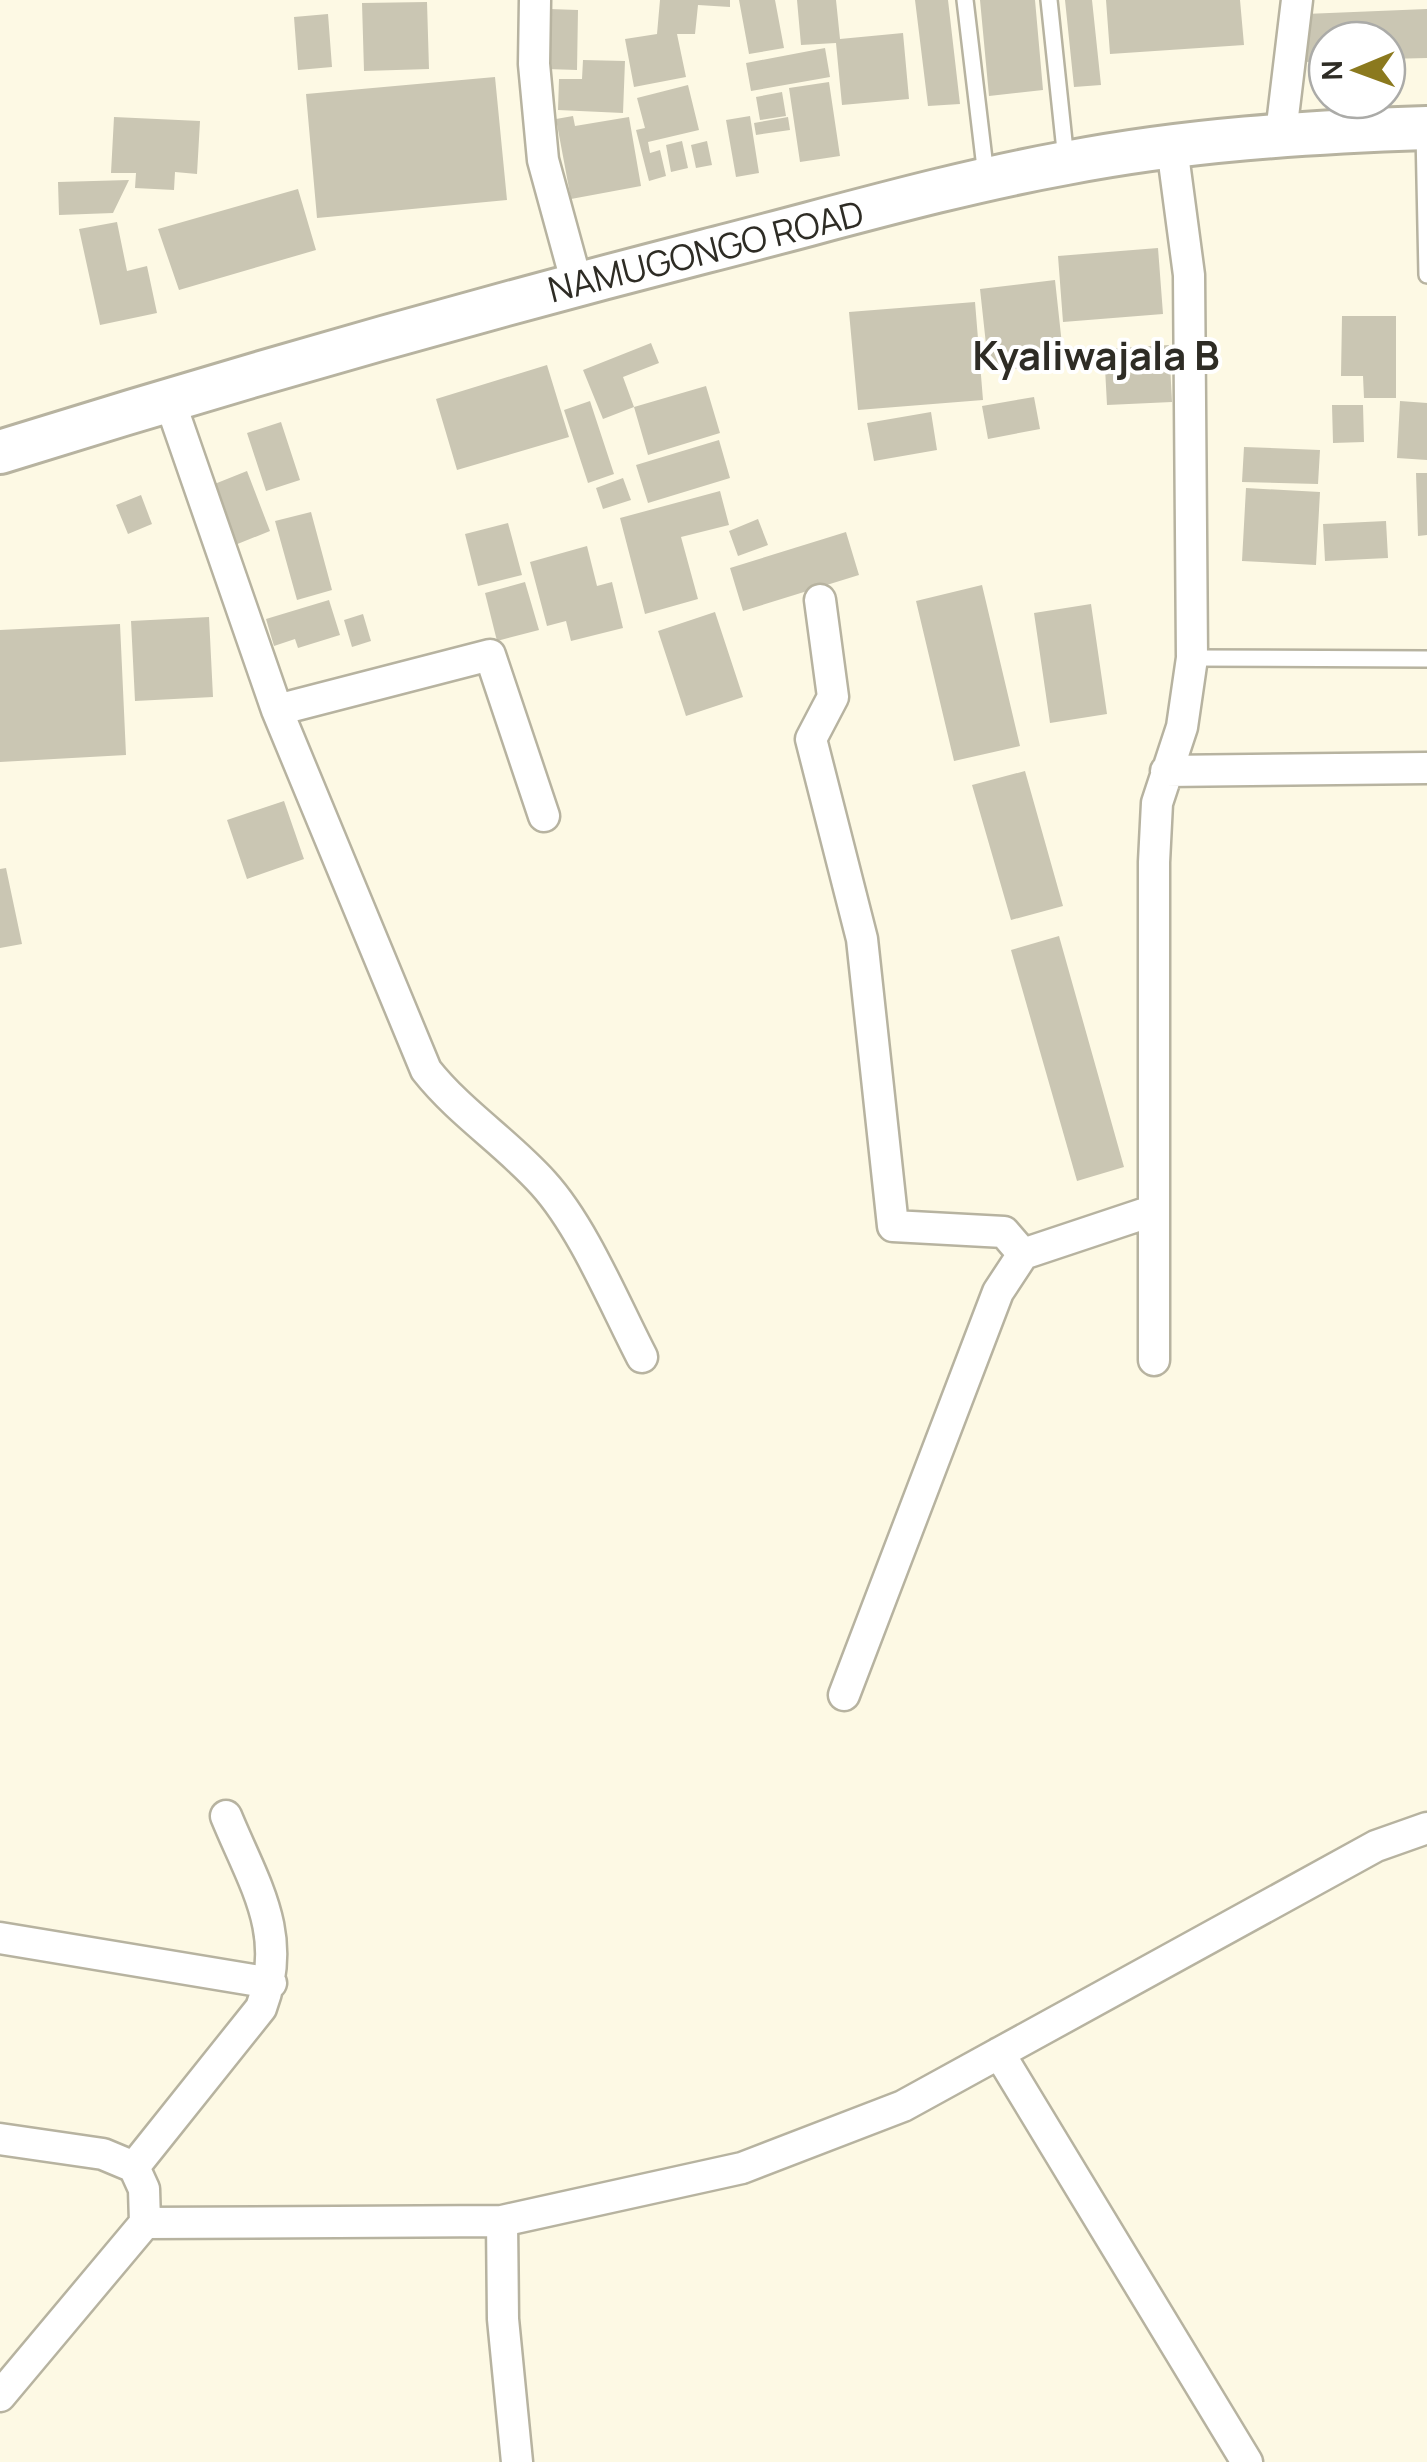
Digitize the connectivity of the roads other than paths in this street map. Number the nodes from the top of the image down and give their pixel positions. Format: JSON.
{"nodes":[{"id":1,"x":535,"y":0,"type":"edge"},
{"id":2,"x":965,"y":0,"type":"edge"},
{"id":3,"x":1048,"y":0,"type":"edge"},
{"id":4,"x":1297,"y":0,"type":"edge"},
{"id":5,"x":1426,"y":128,"type":"edge"},
{"id":6,"x":1281,"y":134,"type":"junction"},
{"id":7,"x":1172,"y":147,"type":"junction"},
{"id":8,"x":1067,"y":162,"type":"junction"},
{"id":9,"x":986,"y":180,"type":"junction"},
{"id":10,"x":1427,"y":275,"type":"edge"},
{"id":11,"x":577,"y":284,"type":"junction"},
{"id":12,"x":169,"y":399,"type":"junction"},
{"id":13,"x":0,"y":452,"type":"edge"},
{"id":14,"x":820,"y":600,"type":"dead end"},
{"id":15,"x":1192,"y":658,"type":"junction"},
{"id":16,"x":1427,"y":660,"type":"edge"},
{"id":17,"x":277,"y":710,"type":"junction"},
{"id":18,"x":1427,"y":768,"type":"edge"},
{"id":19,"x":1166,"y":771,"type":"junction"},
{"id":20,"x":544,"y":816,"type":"dead end"},
{"id":21,"x":1152,"y":1211,"type":"junction"},
{"id":22,"x":1023,"y":1254,"type":"junction"},
{"id":23,"x":642,"y":1357,"type":"dead end"},
{"id":24,"x":1154,"y":1360,"type":"dead end"},
{"id":25,"x":844,"y":1695,"type":"dead end"},
{"id":26,"x":226,"y":1816,"type":"dead end"},
{"id":27,"x":1427,"y":1828,"type":"edge"},
{"id":28,"x":0,"y":1938,"type":"edge"},
{"id":29,"x":270,"y":1984,"type":"junction"},
{"id":30,"x":1000,"y":2053,"type":"junction"},
{"id":31,"x":0,"y":2139,"type":"edge"},
{"id":32,"x":134,"y":2167,"type":"junction"},
{"id":33,"x":502,"y":2220,"type":"junction"},
{"id":34,"x":145,"y":2223,"type":"junction"},
{"id":35,"x":0,"y":2396,"type":"edge"},
{"id":36,"x":517,"y":2462,"type":"edge"},
{"id":37,"x":1248,"y":2462,"type":"edge"}],
"edges":[{"from":1,"to":11,"type":"street"},
{"from":2,"to":9,"type":"lane"},
{"from":3,"to":8,"type":"lane"},
{"from":4,"to":6,"type":"street"},
{"from":5,"to":6,"type":"main road","name":"NAMUGONGO ROAD"},
{"from":5,"to":10,"type":"lane"},
{"from":6,"to":7,"type":"main road","name":"NAMUGONGO ROAD"},
{"from":7,"to":8,"type":"main road","name":"NAMUGONGO ROAD"},
{"from":7,"to":15,"type":"street"},
{"from":8,"to":9,"type":"main road","name":"NAMUGONGO ROAD"},
{"from":9,"to":11,"type":"main road","name":"NAMUGONGO ROAD"},
{"from":11,"to":12,"type":"main road","name":"NAMUGONGO ROAD"},
{"from":12,"to":13,"type":"main road","name":"NAMUGONGO ROAD"},
{"from":12,"to":17,"type":"street"},
{"from":14,"to":22,"type":"street"},
{"from":15,"to":16,"type":"lane"},
{"from":15,"to":19,"type":"street"},
{"from":17,"to":20,"type":"street"},
{"from":17,"to":23,"type":"street"},
{"from":18,"to":19,"type":"street"},
{"from":19,"to":21,"type":"street"},
{"from":21,"to":22,"type":"street"},
{"from":21,"to":24,"type":"street"},
{"from":22,"to":25,"type":"street"},
{"from":26,"to":29,"type":"street"},
{"from":27,"to":30,"type":"street"},
{"from":28,"to":29,"type":"street"},
{"from":29,"to":32,"type":"street"},
{"from":30,"to":33,"type":"street"},
{"from":30,"to":37,"type":"street"},
{"from":31,"to":32,"type":"street"},
{"from":32,"to":34,"type":"street"},
{"from":33,"to":34,"type":"street"},
{"from":33,"to":36,"type":"street"},
{"from":34,"to":35,"type":"street"}]}
